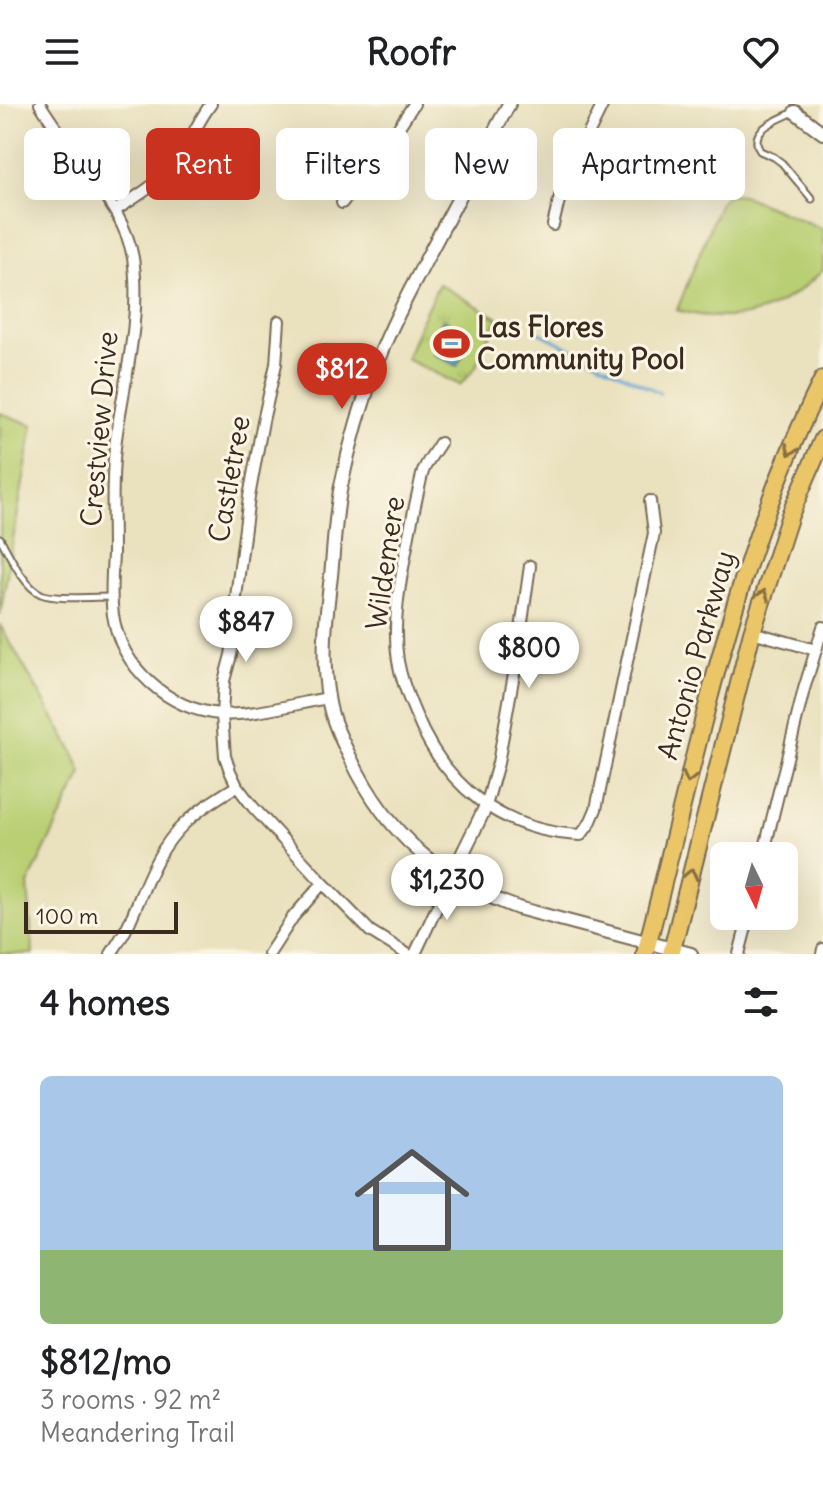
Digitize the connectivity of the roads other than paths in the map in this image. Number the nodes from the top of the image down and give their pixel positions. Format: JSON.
{"nodes":[{"id":1,"x":40,"y":104,"type":"edge"},
{"id":2,"x":211,"y":104,"type":"edge"},
{"id":3,"x":414,"y":104,"type":"edge"},
{"id":4,"x":509,"y":104,"type":"edge"},
{"id":5,"x":603,"y":104,"type":"edge"},
{"id":6,"x":794,"y":108,"type":"edge"},
{"id":7,"x":823,"y":133,"type":"edge"},
{"id":8,"x":812,"y":199,"type":"dead end"},
{"id":9,"x":342,"y":203,"type":"dead end"},
{"id":10,"x":116,"y":210,"type":"junction"},
{"id":11,"x":553,"y":225,"type":"dead end"},
{"id":12,"x":279,"y":321,"type":"dead end"},
{"id":13,"x":823,"y":379,"type":"edge"},
{"id":14,"x":823,"y":439,"type":"edge"},
{"id":15,"x":440,"y":443,"type":"dead end"},
{"id":16,"x":818,"y":465,"type":"edge"},
{"id":17,"x":650,"y":501,"type":"dead end"},
{"id":18,"x":0,"y":538,"type":"edge"},
{"id":19,"x":530,"y":566,"type":"dead end"},
{"id":20,"x":112,"y":597,"type":"junction"},
{"id":21,"x":823,"y":627,"type":"edge"},
{"id":22,"x":752,"y":632,"type":"junction"},
{"id":23,"x":816,"y":650,"type":"junction"},
{"id":24,"x":328,"y":698,"type":"junction"},
{"id":25,"x":222,"y":715,"type":"junction"},
{"id":26,"x":237,"y":786,"type":"junction"},
{"id":27,"x":486,"y":806,"type":"junction"},
{"id":28,"x":766,"y":842,"type":"edge"},
{"id":29,"x":451,"y":877,"type":"junction"},
{"id":30,"x":323,"y":883,"type":"junction"},
{"id":31,"x":745,"y":930,"type":"edge"},
{"id":32,"x":646,"y":948,"type":"edge"},
{"id":33,"x":672,"y":952,"type":"edge"},
{"id":34,"x":111,"y":954,"type":"edge"},
{"id":35,"x":269,"y":954,"type":"edge"},
{"id":36,"x":407,"y":954,"type":"edge"},
{"id":37,"x":415,"y":954,"type":"edge"},
{"id":38,"x":691,"y":954,"type":"edge"},
{"id":39,"x":739,"y":954,"type":"edge"}],
"edges":[{"from":1,"to":10,"type":"street","name":"Crestview Drive"},
{"from":2,"to":10,"type":"street"},
{"from":3,"to":9,"type":"street"},
{"from":4,"to":24,"type":"street"},
{"from":5,"to":11,"type":"street"},
{"from":6,"to":7,"type":"street"},
{"from":6,"to":8,"type":"lane"},
{"from":10,"to":20,"type":"street","name":"Crestview Drive"},
{"from":12,"to":25,"type":"street","name":"Castletree"},
{"from":13,"to":32,"type":"main road","name":"Antonio Parkway","one_way":true},
{"from":14,"to":16,"type":"main road","name":"Antonio Parkway"},
{"from":15,"to":27,"type":"street","name":"Wildemere"},
{"from":22,"to":16,"type":"main road","name":"Antonio Parkway","one_way":true},
{"from":17,"to":27,"type":"street","name":"Wildemere"},
{"from":18,"to":20,"type":"lane"},
{"from":19,"to":27,"type":"street"},
{"from":20,"to":25,"type":"street","name":"Crestview Drive"},
{"from":21,"to":23,"type":"street"},
{"from":22,"to":23,"type":"street"},
{"from":33,"to":22,"type":"main road","name":"Antonio Parkway","one_way":true},
{"from":23,"to":28,"type":"street"},
{"from":24,"to":25,"type":"street","name":"Crestview Drive"},
{"from":24,"to":29,"type":"street"},
{"from":25,"to":26,"type":"street","name":"Castletree"},
{"from":26,"to":30,"type":"street","name":"Castletree"},
{"from":26,"to":34,"type":"street"},
{"from":27,"to":29,"type":"street"},
{"from":29,"to":32,"type":"street"},
{"from":29,"to":37,"type":"street"},
{"from":30,"to":35,"type":"street"},
{"from":30,"to":36,"type":"street","name":"Castletree"},
{"from":31,"to":39,"type":"street"},
{"from":32,"to":33,"type":"street"},
{"from":33,"to":38,"type":"street"}]}
